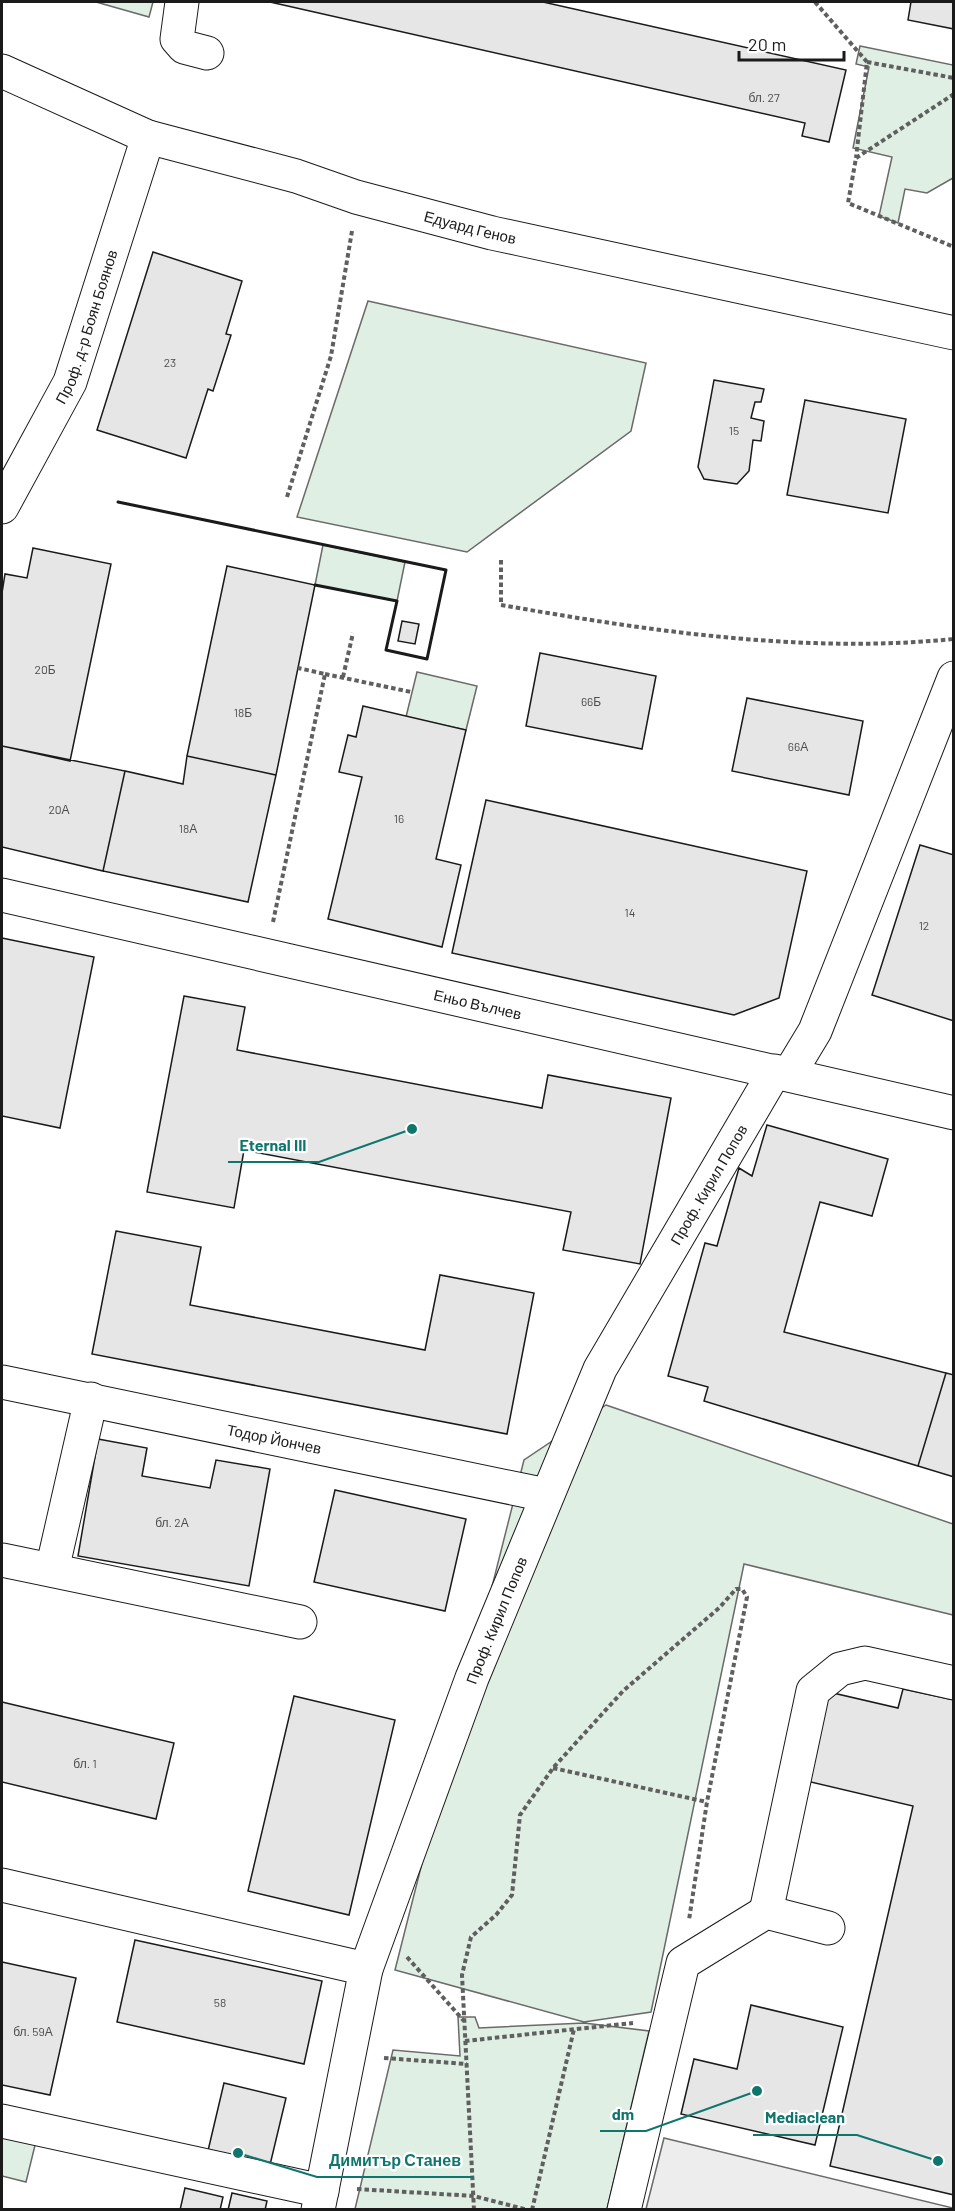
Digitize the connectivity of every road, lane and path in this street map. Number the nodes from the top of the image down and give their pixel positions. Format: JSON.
{"nodes":[{"id":1,"x":182,"y":2,"type":"edge"},
{"id":2,"x":815,"y":2,"type":"edge"},
{"id":3,"x":207,"y":53,"type":"dead end"},
{"id":4,"x":867,"y":62,"type":"junction"},
{"id":5,"x":2,"y":71,"type":"edge"},
{"id":6,"x":954,"y":78,"type":"edge"},
{"id":7,"x":954,"y":94,"type":"edge"},
{"id":8,"x":148,"y":137,"type":"junction"},
{"id":9,"x":856,"y":158,"type":"junction"},
{"id":10,"x":356,"y":197,"type":"junction"},
{"id":11,"x":954,"y":248,"type":"edge"},
{"id":12,"x":954,"y":333,"type":"edge"},
{"id":13,"x":287,"y":496,"type":"dead end"},
{"id":14,"x":2,"y":507,"type":"edge"},
{"id":15,"x":501,"y":560,"type":"dead end"},
{"id":16,"x":353,"y":633,"type":"dead end"},
{"id":17,"x":954,"y":639,"type":"edge"},
{"id":18,"x":298,"y":668,"type":"dead end"},
{"id":19,"x":325,"y":674,"type":"junction"},
{"id":20,"x":343,"y":677,"type":"junction"},
{"id":21,"x":954,"y":678,"type":"edge"},
{"id":22,"x":411,"y":692,"type":"dead end"},
{"id":23,"x":2,"y":895,"type":"edge"},
{"id":24,"x":266,"y":955,"type":"junction"},
{"id":25,"x":782,"y":1073,"type":"junction"},
{"id":26,"x":954,"y":1113,"type":"edge"},
{"id":27,"x":2,"y":1382,"type":"edge"},
{"id":28,"x":91,"y":1399,"type":"junction"},
{"id":29,"x":546,"y":1495,"type":"junction"},
{"id":30,"x":2,"y":1560,"type":"edge"},
{"id":31,"x":52,"y":1570,"type":"junction"},
{"id":32,"x":300,"y":1622,"type":"dead end"},
{"id":33,"x":954,"y":1683,"type":"edge"},
{"id":34,"x":553,"y":1768,"type":"junction"},
{"id":35,"x":707,"y":1802,"type":"junction"},
{"id":36,"x":2,"y":1885,"type":"edge"},
{"id":37,"x":766,"y":1912,"type":"junction"},
{"id":38,"x":381,"y":1928,"type":"junction"},
{"id":39,"x":828,"y":1928,"type":"dead end"},
{"id":40,"x":683,"y":1963,"type":"junction"},
{"id":41,"x":366,"y":1969,"type":"junction"},
{"id":42,"x":669,"y":2019,"type":"junction"},
{"id":43,"x":465,"y":2021,"type":"junction"},
{"id":44,"x":574,"y":2030,"type":"junction"},
{"id":45,"x":465,"y":2041,"type":"junction"},
{"id":46,"x":409,"y":2060,"type":"dead end"},
{"id":47,"x":467,"y":2064,"type":"junction"},
{"id":48,"x":2,"y":2121,"type":"edge"},
{"id":49,"x":366,"y":2189,"type":"dead end"},
{"id":50,"x":474,"y":2196,"type":"junction"},
{"id":51,"x":320,"y":2200,"type":"edge"},
{"id":52,"x":474,"y":2210,"type":"edge"},
{"id":53,"x":530,"y":2210,"type":"edge"},
{"id":54,"x":624,"y":2210,"type":"edge"}],
"edges":[{"from":1,"to":3,"type":"street"},
{"from":2,"to":4,"type":"path"},
{"from":4,"to":6,"type":"path"},
{"from":4,"to":9,"type":"path"},
{"from":5,"to":8,"type":"street","name":"Едуард Генов"},
{"from":7,"to":9,"type":"path"},
{"from":8,"to":10,"type":"street","name":"Едуард Генов"},
{"from":8,"to":14,"type":"street","name":"Проф. д-р Боян Боянов"},
{"from":9,"to":11,"type":"path"},
{"from":10,"to":12,"type":"street","name":"Едуард Генов"},
{"from":10,"to":13,"type":"path"},
{"from":15,"to":17,"type":"path"},
{"from":16,"to":20,"type":"path"},
{"from":18,"to":19,"type":"path"},
{"from":19,"to":20,"type":"path"},
{"from":19,"to":24,"type":"path"},
{"from":20,"to":22,"type":"path"},
{"from":21,"to":25,"type":"street","name":"Проф. Кирил Попов"},
{"from":23,"to":24,"type":"street","name":"Еньо Вълчев"},
{"from":24,"to":25,"type":"street","name":"Еньо Вълчев"},
{"from":25,"to":26,"type":"street","name":"Еньо Вълчев"},
{"from":25,"to":29,"type":"street","name":"Проф. Кирил Попов"},
{"from":27,"to":28,"type":"street","name":"Тодор Йончев"},
{"from":28,"to":29,"type":"street","name":"Тодор Йончев"},
{"from":28,"to":31,"type":"street"},
{"from":29,"to":38,"type":"street","name":"Проф. Кирил Попов"},
{"from":30,"to":31,"type":"street"},
{"from":31,"to":32,"type":"street"},
{"from":33,"to":37,"type":"street"},
{"from":34,"to":35,"type":"path"},
{"from":34,"to":35,"type":"path"},
{"from":34,"to":43,"type":"path"},
{"from":35,"to":40,"type":"path"},
{"from":36,"to":41,"type":"street"},
{"from":37,"to":39,"type":"street"},
{"from":37,"to":40,"type":"street"},
{"from":38,"to":41,"type":"street","name":"Проф. Кирил Попов"},
{"from":38,"to":43,"type":"path"},
{"from":40,"to":42,"type":"street"},
{"from":41,"to":51,"type":"street","name":"Проф. Кирил Попов"},
{"from":42,"to":44,"type":"path"},
{"from":42,"to":54,"type":"street"},
{"from":43,"to":45,"type":"path"},
{"from":44,"to":45,"type":"path"},
{"from":44,"to":53,"type":"path"},
{"from":45,"to":47,"type":"path"},
{"from":46,"to":47,"type":"path"},
{"from":47,"to":50,"type":"path"},
{"from":48,"to":51,"type":"street"},
{"from":49,"to":50,"type":"path"},
{"from":50,"to":52,"type":"path"},
{"from":50,"to":53,"type":"path"}]}
